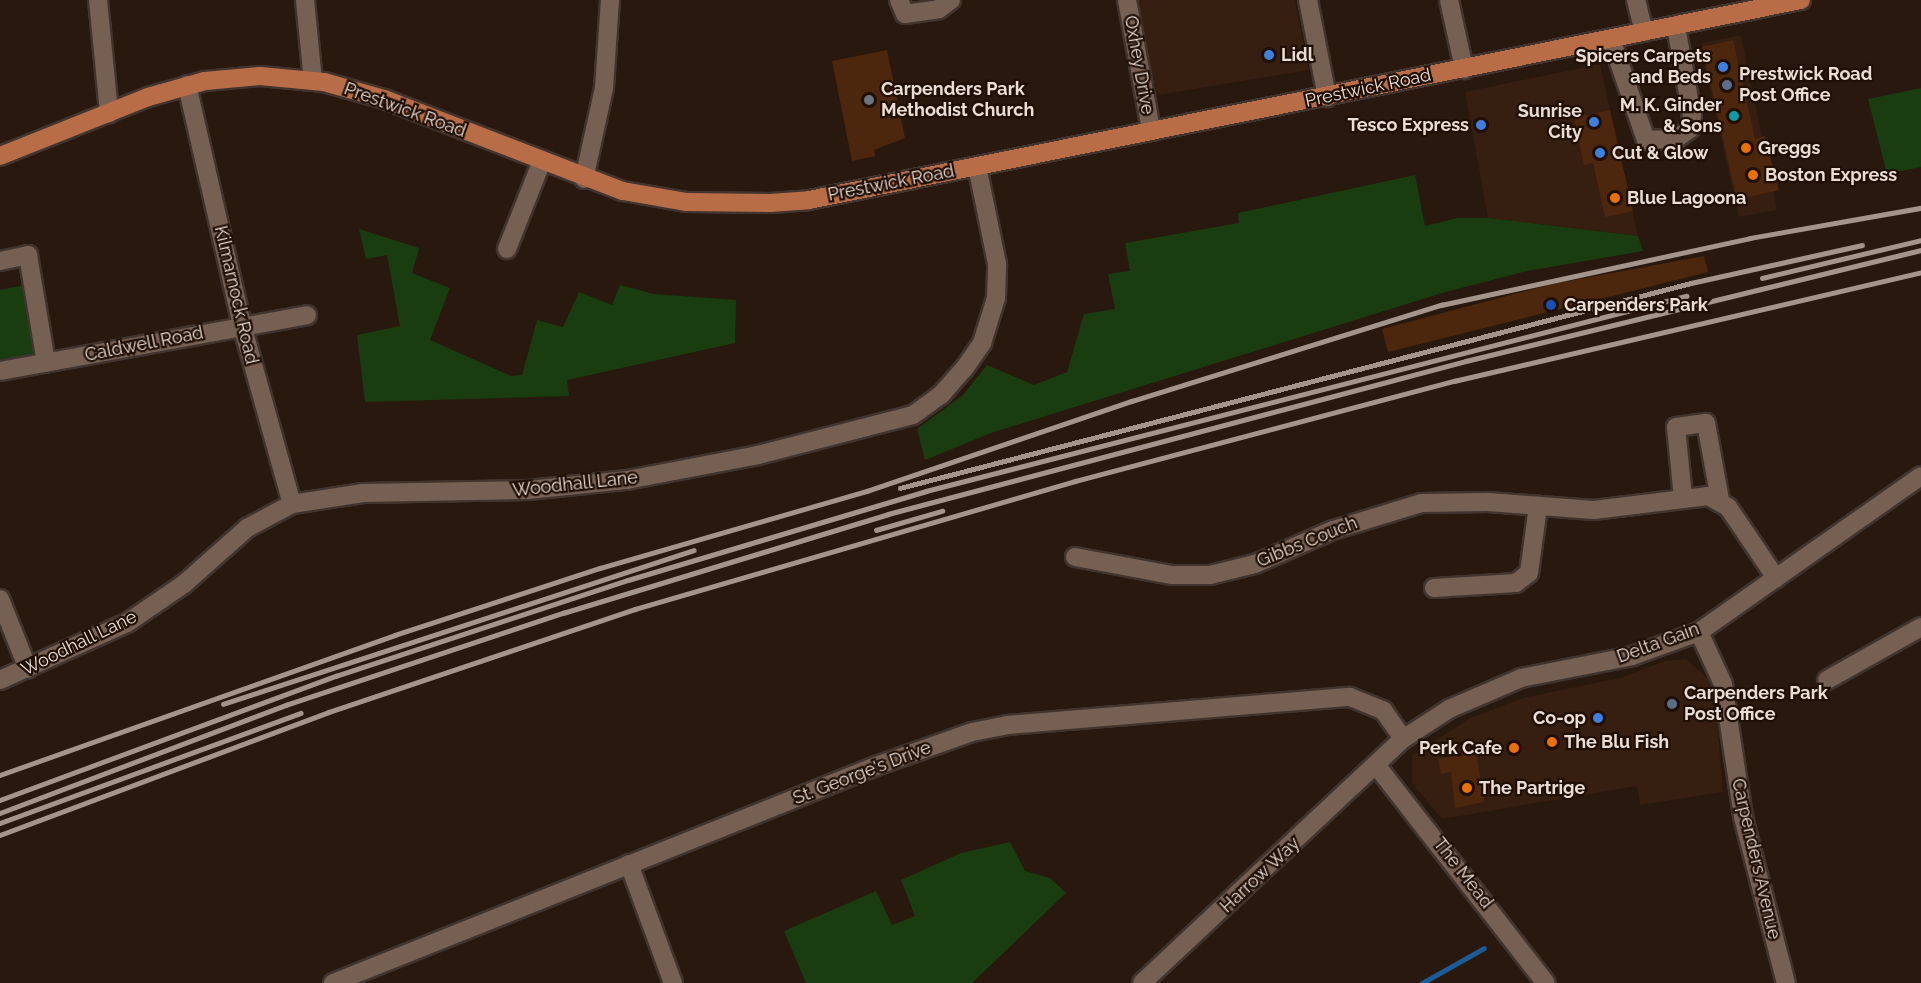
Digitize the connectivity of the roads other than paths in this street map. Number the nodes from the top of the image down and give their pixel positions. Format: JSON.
{"nodes":[{"id":1,"x":98,"y":0,"type":"edge"},
{"id":2,"x":306,"y":0,"type":"edge"},
{"id":3,"x":610,"y":0,"type":"edge"},
{"id":4,"x":899,"y":0,"type":"edge"},
{"id":5,"x":951,"y":0,"type":"edge"},
{"id":6,"x":1126,"y":0,"type":"edge"},
{"id":7,"x":1308,"y":0,"type":"edge"},
{"id":8,"x":1449,"y":0,"type":"edge"},
{"id":9,"x":1636,"y":0,"type":"edge"},
{"id":10,"x":1801,"y":0,"type":"edge"},
{"id":11,"x":1676,"y":26,"type":"junction"},
{"id":12,"x":1644,"y":32,"type":"junction"},
{"id":13,"x":1611,"y":39,"type":"junction"},
{"id":14,"x":1464,"y":69,"type":"junction"},
{"id":15,"x":313,"y":81,"type":"junction"},
{"id":16,"x":187,"y":85,"type":"junction"},
{"id":17,"x":1327,"y":98,"type":"junction"},
{"id":18,"x":109,"y":113,"type":"junction"},
{"id":19,"x":1150,"y":130,"type":"junction"},
{"id":20,"x":0,"y":156,"type":"edge"},
{"id":21,"x":541,"y":163,"type":"junction"},
{"id":22,"x":977,"y":166,"type":"junction"},
{"id":23,"x":584,"y":178,"type":"junction"},
{"id":24,"x":507,"y":249,"type":"dead end"},
{"id":25,"x":0,"y":261,"type":"edge"},
{"id":26,"x":307,"y":315,"type":"dead end"},
{"id":27,"x":242,"y":325,"type":"junction"},
{"id":28,"x":46,"y":363,"type":"junction"},
{"id":29,"x":0,"y":371,"type":"edge"},
{"id":30,"x":1921,"y":476,"type":"edge"},
{"id":31,"x":1683,"y":498,"type":"junction"},
{"id":32,"x":1720,"y":500,"type":"junction"},
{"id":33,"x":292,"y":504,"type":"junction"},
{"id":34,"x":1538,"y":506,"type":"junction"},
{"id":35,"x":1075,"y":557,"type":"dead end"},
{"id":36,"x":1776,"y":578,"type":"junction"},
{"id":37,"x":1434,"y":588,"type":"dead end"},
{"id":38,"x":0,"y":599,"type":"edge"},
{"id":39,"x":1921,"y":627,"type":"edge"},
{"id":40,"x":1699,"y":632,"type":"junction"},
{"id":41,"x":28,"y":669,"type":"junction"},
{"id":42,"x":0,"y":680,"type":"edge"},
{"id":43,"x":1827,"y":680,"type":"dead end"},
{"id":44,"x":1403,"y":739,"type":"junction"},
{"id":45,"x":1376,"y":765,"type":"junction"},
{"id":46,"x":629,"y":864,"type":"junction"},
{"id":47,"x":333,"y":983,"type":"edge"},
{"id":48,"x":673,"y":983,"type":"edge"},
{"id":49,"x":1142,"y":983,"type":"edge"},
{"id":50,"x":1546,"y":983,"type":"edge"},
{"id":51,"x":1786,"y":983,"type":"edge"}],
"edges":[{"from":1,"to":18,"type":"street"},
{"from":2,"to":15,"type":"street"},
{"from":3,"to":23,"type":"street"},
{"from":4,"to":5,"type":"street"},
{"from":6,"to":19,"type":"street","name":"Oxhey Drive"},
{"from":7,"to":17,"type":"street"},
{"from":8,"to":14,"type":"street"},
{"from":9,"to":12,"type":"street"},
{"from":10,"to":11,"type":"main road","name":"Prestwick Road"},
{"from":11,"to":12,"type":"main road","name":"Prestwick Road"},
{"from":11,"to":13,"type":"street"},
{"from":12,"to":13,"type":"main road","name":"Prestwick Road"},
{"from":13,"to":14,"type":"main road","name":"Prestwick Road"},
{"from":14,"to":17,"type":"main road","name":"Prestwick Road"},
{"from":15,"to":16,"type":"main road","name":"Prestwick Road"},
{"from":15,"to":21,"type":"main road","name":"Prestwick Road"},
{"from":16,"to":18,"type":"main road","name":"Prestwick Road"},
{"from":16,"to":27,"type":"street","name":"Kilmarnock Road"},
{"from":17,"to":19,"type":"main road","name":"Prestwick Road"},
{"from":18,"to":20,"type":"main road","name":"Prestwick Road"},
{"from":19,"to":22,"type":"main road","name":"Prestwick Road"},
{"from":21,"to":23,"type":"main road","name":"Prestwick Road"},
{"from":21,"to":24,"type":"street"},
{"from":22,"to":23,"type":"main road","name":"Prestwick Road"},
{"from":22,"to":33,"type":"street","name":"Woodhall Lane"},
{"from":25,"to":28,"type":"street"},
{"from":26,"to":27,"type":"street","name":"Caldwell Road"},
{"from":27,"to":28,"type":"street","name":"Caldwell Road"},
{"from":27,"to":33,"type":"street","name":"Kilmarnock Road"},
{"from":28,"to":29,"type":"street","name":"Caldwell Road"},
{"from":30,"to":36,"type":"street","name":"Delta Gain"},
{"from":31,"to":32,"type":"street","name":"Gibbs Couch"},
{"from":31,"to":32,"type":"street"},
{"from":31,"to":34,"type":"street","name":"Gibbs Couch"},
{"from":32,"to":36,"type":"street"},
{"from":33,"to":41,"type":"street","name":"Woodhall Lane"},
{"from":34,"to":35,"type":"street","name":"Gibbs Couch"},
{"from":34,"to":37,"type":"street"},
{"from":36,"to":40,"type":"street","name":"Delta Gain"},
{"from":38,"to":41,"type":"street"},
{"from":39,"to":43,"type":"street"},
{"from":40,"to":44,"type":"street","name":"Delta Gain"},
{"from":40,"to":51,"type":"street","name":"Carpenders Avenue"},
{"from":41,"to":42,"type":"street","name":"Woodhall Lane"},
{"from":44,"to":45,"type":"street","name":"Delta Gain"},
{"from":44,"to":46,"type":"street","name":"St. George's Drive"},
{"from":45,"to":49,"type":"street","name":"Harrow Way"},
{"from":45,"to":50,"type":"street","name":"The Mead"},
{"from":46,"to":47,"type":"street","name":"St. George's Drive"},
{"from":46,"to":48,"type":"street"}]}
